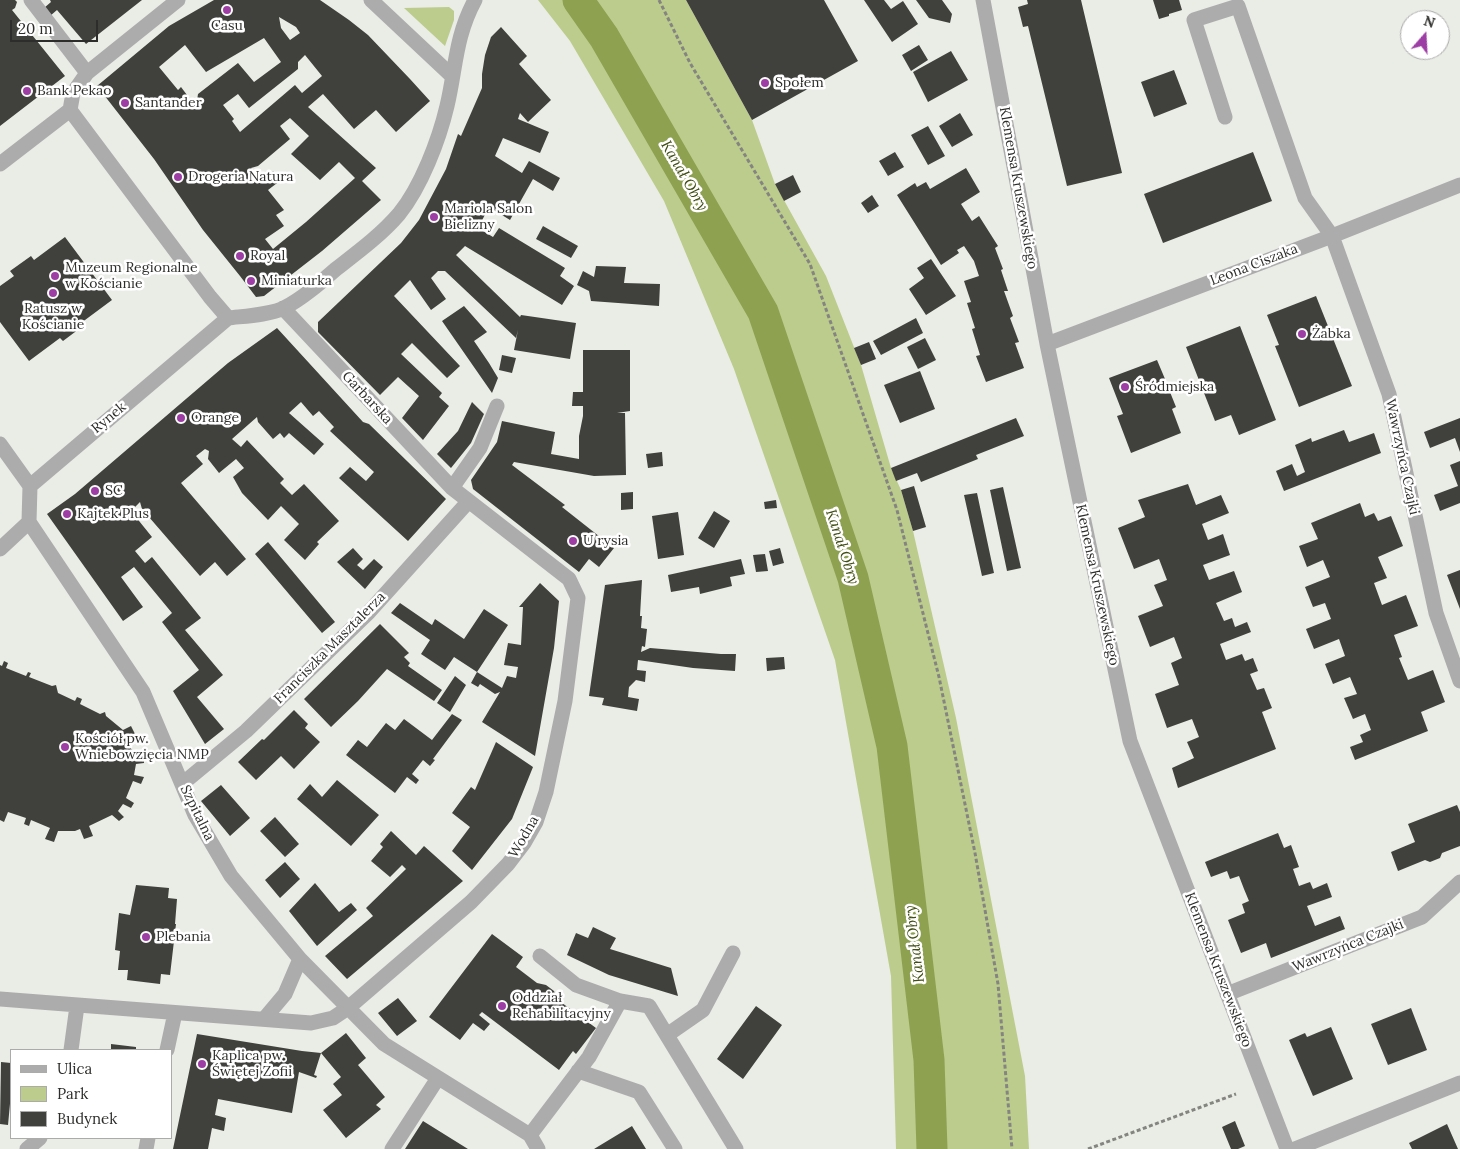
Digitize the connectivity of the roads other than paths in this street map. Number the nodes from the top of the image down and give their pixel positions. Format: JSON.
{"nodes":[{"id":1,"x":31,"y":0,"type":"edge"},
{"id":2,"x":178,"y":0,"type":"edge"},
{"id":3,"x":371,"y":0,"type":"edge"},
{"id":4,"x":475,"y":0,"type":"edge"},
{"id":5,"x":983,"y":0,"type":"edge"},
{"id":6,"x":87,"y":73,"type":"junction"},
{"id":7,"x":452,"y":76,"type":"junction"},
{"id":8,"x":70,"y":110,"type":"junction"},
{"id":9,"x":1224,"y":118,"type":"dead end"},
{"id":10,"x":0,"y":164,"type":"edge"},
{"id":11,"x":1460,"y":185,"type":"edge"},
{"id":12,"x":1332,"y":236,"type":"junction"},
{"id":13,"x":283,"y":308,"type":"junction"},
{"id":14,"x":228,"y":318,"type":"junction"},
{"id":15,"x":1047,"y":344,"type":"junction"},
{"id":16,"x":497,"y":406,"type":"dead end"},
{"id":17,"x":0,"y":444,"type":"edge"},
{"id":18,"x":30,"y":486,"type":"junction"},
{"id":19,"x":452,"y":488,"type":"junction"},
{"id":20,"x":468,"y":502,"type":"junction"},
{"id":21,"x":29,"y":522,"type":"junction"},
{"id":22,"x":0,"y":549,"type":"edge"},
{"id":23,"x":578,"y":598,"type":"joint"},
{"id":24,"x":1456,"y":661,"type":"edge"},
{"id":25,"x":1460,"y":681,"type":"edge"},
{"id":26,"x":182,"y":784,"type":"junction"},
{"id":27,"x":1460,"y":882,"type":"edge"},
{"id":28,"x":733,"y":953,"type":"dead end"},
{"id":29,"x":540,"y":956,"type":"dead end"},
{"id":30,"x":300,"y":959,"type":"junction"},
{"id":31,"x":1227,"y":994,"type":"junction"},
{"id":32,"x":0,"y":999,"type":"edge"},
{"id":33,"x":620,"y":1000,"type":"junction"},
{"id":34,"x":77,"y":1006,"type":"junction"},
{"id":35,"x":348,"y":1008,"type":"junction"},
{"id":36,"x":174,"y":1013,"type":"junction"},
{"id":37,"x":264,"y":1020,"type":"junction"},
{"id":38,"x":667,"y":1035,"type":"junction"},
{"id":39,"x":72,"y":1049,"type":"edge"},
{"id":40,"x":167,"y":1049,"type":"edge"},
{"id":41,"x":578,"y":1071,"type":"junction"},
{"id":42,"x":438,"y":1078,"type":"junction"},
{"id":43,"x":1460,"y":1083,"type":"edge"},
{"id":44,"x":530,"y":1135,"type":"junction"},
{"id":45,"x":39,"y":1139,"type":"edge"},
{"id":46,"x":27,"y":1149,"type":"edge"},
{"id":47,"x":392,"y":1149,"type":"edge"},
{"id":48,"x":538,"y":1149,"type":"edge"},
{"id":49,"x":675,"y":1149,"type":"edge"},
{"id":50,"x":736,"y":1149,"type":"edge"},
{"id":51,"x":1287,"y":1149,"type":"edge"},
{"id":52,"x":1295,"y":1149,"type":"edge"}],
"edges":[{"from":1,"to":6,"type":"street"},
{"from":2,"to":6,"type":"street"},
{"from":3,"to":7,"type":"street"},
{"from":4,"to":7,"type":"street"},
{"from":5,"to":15,"type":"street","name":"Klemensa Kruszewskiego"},
{"from":6,"to":8,"type":"street"},
{"from":7,"to":13,"type":"street"},
{"from":8,"to":10,"type":"street"},
{"from":8,"to":14,"type":"street"},
{"from":9,"to":12,"type":"street","name":"Wawrzyńca Czajki"},
{"from":11,"to":12,"type":"street","name":"Leona Ciszaka"},
{"from":12,"to":15,"type":"street","name":"Leona Ciszaka"},
{"from":12,"to":24,"type":"street","name":"Wawrzyńca Czajki"},
{"from":13,"to":14,"type":"street"},
{"from":13,"to":19,"type":"street","name":"Garbarska"},
{"from":14,"to":18,"type":"street","name":"Rynek"},
{"from":15,"to":31,"type":"street","name":"Klemensa Kruszewskiego"},
{"from":16,"to":19,"type":"street"},
{"from":17,"to":18,"type":"street"},
{"from":18,"to":21,"type":"street"},
{"from":19,"to":20,"type":"street","name":"Garbarska"},
{"from":20,"to":23,"type":"street","name":"Garbarska"},
{"from":20,"to":26,"type":"street","name":"Franciszka Masztalerza"},
{"from":21,"to":22,"type":"street"},
{"from":21,"to":26,"type":"street","name":"Szpitalna"},
{"from":23,"to":35,"type":"street","name":"Wodna"},
{"from":24,"to":25,"type":"street","name":"Wawrzyńca Czajki"},
{"from":26,"to":30,"type":"street","name":"Szpitalna"},
{"from":27,"to":31,"type":"street","name":"Wawrzyńca Czajki"},
{"from":28,"to":38,"type":"street"},
{"from":29,"to":33,"type":"street"},
{"from":30,"to":35,"type":"street","name":"Szpitalna"},
{"from":30,"to":37,"type":"street"},
{"from":31,"to":51,"type":"street","name":"Klemensa Kruszewskiego"},
{"from":32,"to":34,"type":"street","name":"Wodna"},
{"from":33,"to":38,"type":"street"},
{"from":33,"to":41,"type":"street"},
{"from":34,"to":36,"type":"street","name":"Wodna"},
{"from":34,"to":39,"type":"street"},
{"from":35,"to":37,"type":"street","name":"Wodna"},
{"from":35,"to":42,"type":"street","name":"Szpitalna"},
{"from":36,"to":37,"type":"street","name":"Wodna"},
{"from":36,"to":40,"type":"street"},
{"from":38,"to":50,"type":"street"},
{"from":41,"to":44,"type":"street"},
{"from":41,"to":49,"type":"street"},
{"from":42,"to":44,"type":"street","name":"Szpitalna"},
{"from":42,"to":47,"type":"street"},
{"from":43,"to":52,"type":"street"},
{"from":44,"to":48,"type":"street"},
{"from":45,"to":46,"type":"street"}]}
